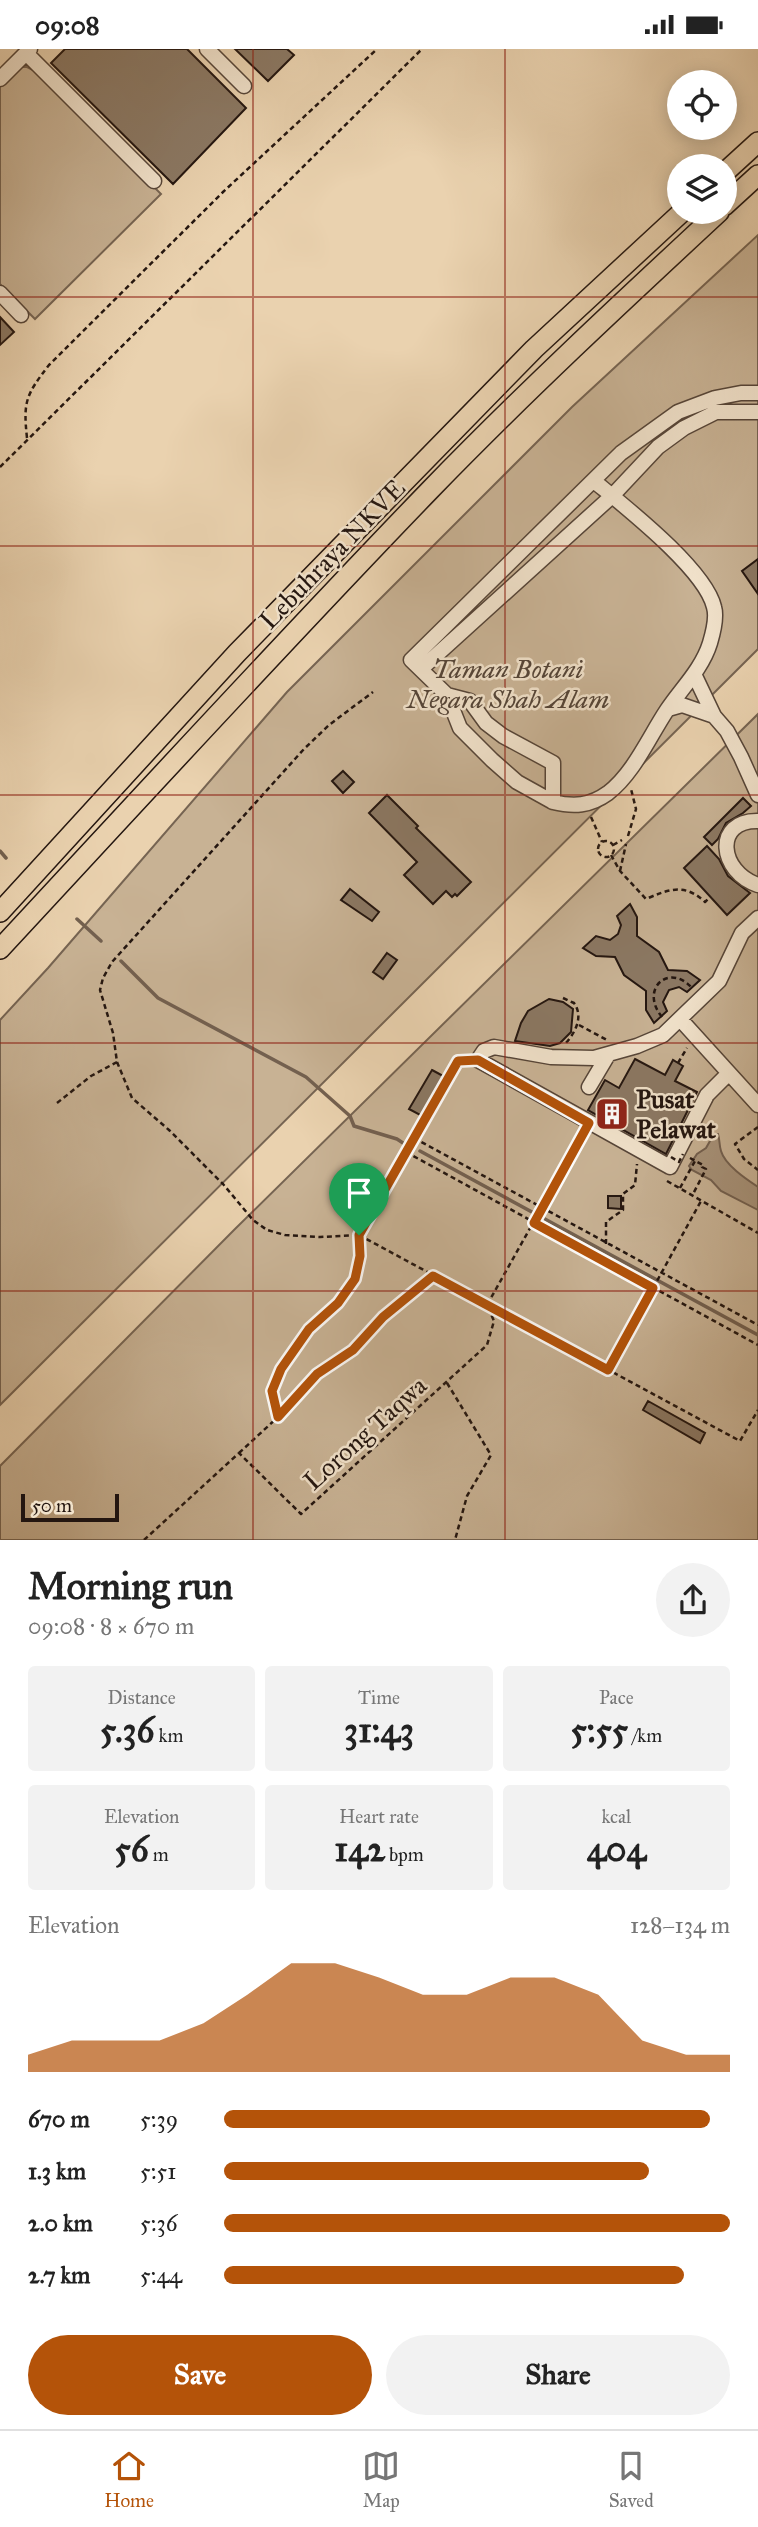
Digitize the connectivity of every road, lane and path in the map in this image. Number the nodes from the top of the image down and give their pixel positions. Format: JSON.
{"nodes":[{"id":1,"x":208,"y":49,"type":"edge"},
{"id":2,"x":377,"y":49,"type":"edge"},
{"id":3,"x":422,"y":49,"type":"edge"},
{"id":4,"x":28,"y":51,"type":"edge"},
{"id":5,"x":0,"y":79,"type":"edge"},
{"id":6,"x":244,"y":86,"type":"dead end"},
{"id":7,"x":758,"y":142,"type":"edge"},
{"id":8,"x":737,"y":161,"type":"edge"},
{"id":9,"x":758,"y":175,"type":"edge"},
{"id":10,"x":154,"y":181,"type":"dead end"},
{"id":11,"x":737,"y":194,"type":"edge"},
{"id":12,"x":669,"y":224,"type":"edge"},
{"id":13,"x":706,"y":224,"type":"edge"},
{"id":14,"x":0,"y":293,"type":"edge"},
{"id":15,"x":21,"y":315,"type":"dead end"},
{"id":16,"x":758,"y":393,"type":"edge"},
{"id":17,"x":758,"y":412,"type":"edge"},
{"id":18,"x":27,"y":440,"type":"junction"},
{"id":19,"x":0,"y":467,"type":"edge"},
{"id":20,"x":594,"y":481,"type":"junction"},
{"id":21,"x":612,"y":496,"type":"junction"},
{"id":22,"x":421,"y":669,"type":"junction"},
{"id":23,"x":694,"y":674,"type":"junction"},
{"id":24,"x":373,"y":692,"type":"dead end"},
{"id":25,"x":447,"y":695,"type":"junction"},
{"id":26,"x":668,"y":709,"type":"junction"},
{"id":27,"x":714,"y":716,"type":"junction"},
{"id":28,"x":622,"y":778,"type":"junction"},
{"id":29,"x":758,"y":795,"type":"edge"},
{"id":30,"x":553,"y":801,"type":"junction"},
{"id":31,"x":586,"y":804,"type":"junction"},
{"id":32,"x":758,"y":821,"type":"edge"},
{"id":33,"x":628,"y":836,"type":"dead end"},
{"id":34,"x":622,"y":840,"type":"dead end"},
{"id":35,"x":602,"y":842,"type":"junction"},
{"id":36,"x":626,"y":844,"type":"dead end"},
{"id":37,"x":613,"y":845,"type":"junction"},
{"id":38,"x":611,"y":855,"type":"junction"},
{"id":39,"x":621,"y":871,"type":"junction"},
{"id":40,"x":758,"y":885,"type":"edge"},
{"id":41,"x":710,"y":897,"type":"dead end"},
{"id":42,"x":0,"y":912,"type":"edge"},
{"id":43,"x":758,"y":918,"type":"edge"},
{"id":44,"x":0,"y":949,"type":"edge"},
{"id":45,"x":563,"y":998,"type":"dead end"},
{"id":46,"x":701,"y":998,"type":"junction"},
{"id":47,"x":676,"y":1023,"type":"junction"},
{"id":48,"x":578,"y":1024,"type":"junction"},
{"id":49,"x":688,"y":1045,"type":"dead end"},
{"id":50,"x":562,"y":1047,"type":"dead end"},
{"id":51,"x":626,"y":1049,"type":"junction"},
{"id":52,"x":608,"y":1055,"type":"junction"},
{"id":53,"x":478,"y":1060,"type":"junction"},
{"id":54,"x":117,"y":1062,"type":"junction"},
{"id":55,"x":678,"y":1063,"type":"dead end"},
{"id":56,"x":729,"y":1073,"type":"junction"},
{"id":57,"x":589,"y":1087,"type":"dead end"},
{"id":58,"x":755,"y":1098,"type":"edge"},
{"id":59,"x":57,"y":1103,"type":"dead end"},
{"id":60,"x":589,"y":1123,"type":"junction"},
{"id":61,"x":758,"y":1127,"type":"edge"},
{"id":62,"x":414,"y":1138,"type":"junction"},
{"id":63,"x":405,"y":1152,"type":"junction"},
{"id":64,"x":683,"y":1154,"type":"dead end"},
{"id":65,"x":671,"y":1157,"type":"dead end"},
{"id":66,"x":637,"y":1164,"type":"dead end"},
{"id":67,"x":758,"y":1170,"type":"edge"},
{"id":68,"x":692,"y":1196,"type":"junction"},
{"id":69,"x":701,"y":1201,"type":"junction"},
{"id":70,"x":542,"y":1208,"type":"junction"},
{"id":71,"x":534,"y":1223,"type":"junction"},
{"id":72,"x":758,"y":1233,"type":"edge"},
{"id":73,"x":359,"y":1235,"type":"junction"},
{"id":74,"x":606,"y":1244,"type":"junction"},
{"id":75,"x":661,"y":1273,"type":"junction"},
{"id":76,"x":433,"y":1276,"type":"junction"},
{"id":77,"x":653,"y":1288,"type":"junction"},
{"id":78,"x":487,"y":1305,"type":"junction"},
{"id":79,"x":758,"y":1325,"type":"edge"},
{"id":80,"x":758,"y":1345,"type":"edge"},
{"id":81,"x":608,"y":1370,"type":"junction"},
{"id":82,"x":447,"y":1383,"type":"junction"},
{"id":83,"x":758,"y":1411,"type":"edge"},
{"id":84,"x":278,"y":1417,"type":"junction"},
{"id":85,"x":239,"y":1453,"type":"junction"},
{"id":86,"x":144,"y":1540,"type":"edge"},
{"id":87,"x":455,"y":1540,"type":"edge"}],
"edges":[{"from":1,"to":6,"type":"street"},
{"from":2,"to":18,"type":"path"},
{"from":3,"to":18,"type":"path"},
{"from":4,"to":5,"type":"street"},
{"from":4,"to":10,"type":"street"},
{"from":7,"to":8,"type":"highway"},
{"from":9,"to":11,"type":"highway"},
{"from":12,"to":42,"type":"highway","name":"Lebuhraya NKVE"},
{"from":13,"to":44,"type":"highway","name":"Lebuhraya NKVE"},
{"from":14,"to":15,"type":"street"},
{"from":16,"to":20,"type":"street"},
{"from":17,"to":21,"type":"street"},
{"from":18,"to":19,"type":"path"},
{"from":20,"to":21,"type":"street"},
{"from":20,"to":22,"type":"street"},
{"from":21,"to":22,"type":"street"},
{"from":21,"to":23,"type":"street"},
{"from":22,"to":25,"type":"street"},
{"from":23,"to":26,"type":"street"},
{"from":23,"to":27,"type":"street"},
{"from":24,"to":54,"type":"path"},
{"from":25,"to":30,"type":"street"},
{"from":25,"to":30,"type":"street"},
{"from":26,"to":27,"type":"street"},
{"from":26,"to":28,"type":"street"},
{"from":27,"to":29,"type":"street"},
{"from":28,"to":31,"type":"street"},
{"from":28,"to":33,"type":"path"},
{"from":30,"to":31,"type":"street"},
{"from":31,"to":35,"type":"path"},
{"from":32,"to":40,"type":"street"},
{"from":34,"to":37,"type":"path"},
{"from":35,"to":37,"type":"path"},
{"from":35,"to":38,"type":"path"},
{"from":36,"to":39,"type":"path"},
{"from":37,"to":38,"type":"path"},
{"from":38,"to":39,"type":"path"},
{"from":39,"to":41,"type":"path"},
{"from":43,"to":46,"type":"street"},
{"from":45,"to":48,"type":"path"},
{"from":46,"to":47,"type":"street"},
{"from":46,"to":47,"type":"path"},
{"from":47,"to":51,"type":"street"},
{"from":47,"to":56,"type":"street"},
{"from":48,"to":50,"type":"path"},
{"from":48,"to":51,"type":"path"},
{"from":49,"to":55,"type":"path"},
{"from":51,"to":52,"type":"street"},
{"from":52,"to":53,"type":"street"},
{"from":52,"to":57,"type":"street"},
{"from":53,"to":60,"type":"street"},
{"from":53,"to":62,"type":"path"},
{"from":54,"to":59,"type":"path"},
{"from":54,"to":73,"type":"path"},
{"from":56,"to":58,"type":"street"},
{"from":56,"to":60,"type":"street"},
{"from":60,"to":70,"type":"path"},
{"from":61,"to":67,"type":"path"},
{"from":62,"to":63,"type":"path"},
{"from":62,"to":70,"type":"path"},
{"from":63,"to":71,"type":"path"},
{"from":63,"to":73,"type":"path"},
{"from":64,"to":65,"type":"path","bridge":true},
{"from":66,"to":74,"type":"path"},
{"from":68,"to":68,"type":"path"},
{"from":68,"to":69,"type":"path"},
{"from":69,"to":72,"type":"path"},
{"from":69,"to":75,"type":"path"},
{"from":70,"to":71,"type":"path"},
{"from":70,"to":74,"type":"path"},
{"from":71,"to":77,"type":"path"},
{"from":71,"to":78,"type":"path"},
{"from":73,"to":76,"type":"path"},
{"from":73,"to":84,"type":"path"},
{"from":74,"to":75,"type":"path"},
{"from":75,"to":77,"type":"path"},
{"from":75,"to":79,"type":"path"},
{"from":76,"to":78,"type":"path"},
{"from":76,"to":84,"type":"path"},
{"from":77,"to":80,"type":"path"},
{"from":77,"to":81,"type":"path"},
{"from":78,"to":81,"type":"path"},
{"from":78,"to":82,"type":"path","name":"Lorong Taqwa"},
{"from":81,"to":83,"type":"path"},
{"from":82,"to":85,"type":"path","name":"Lorong Taqwa"},
{"from":82,"to":87,"type":"path"},
{"from":84,"to":85,"type":"path"},
{"from":85,"to":86,"type":"path"}]}
